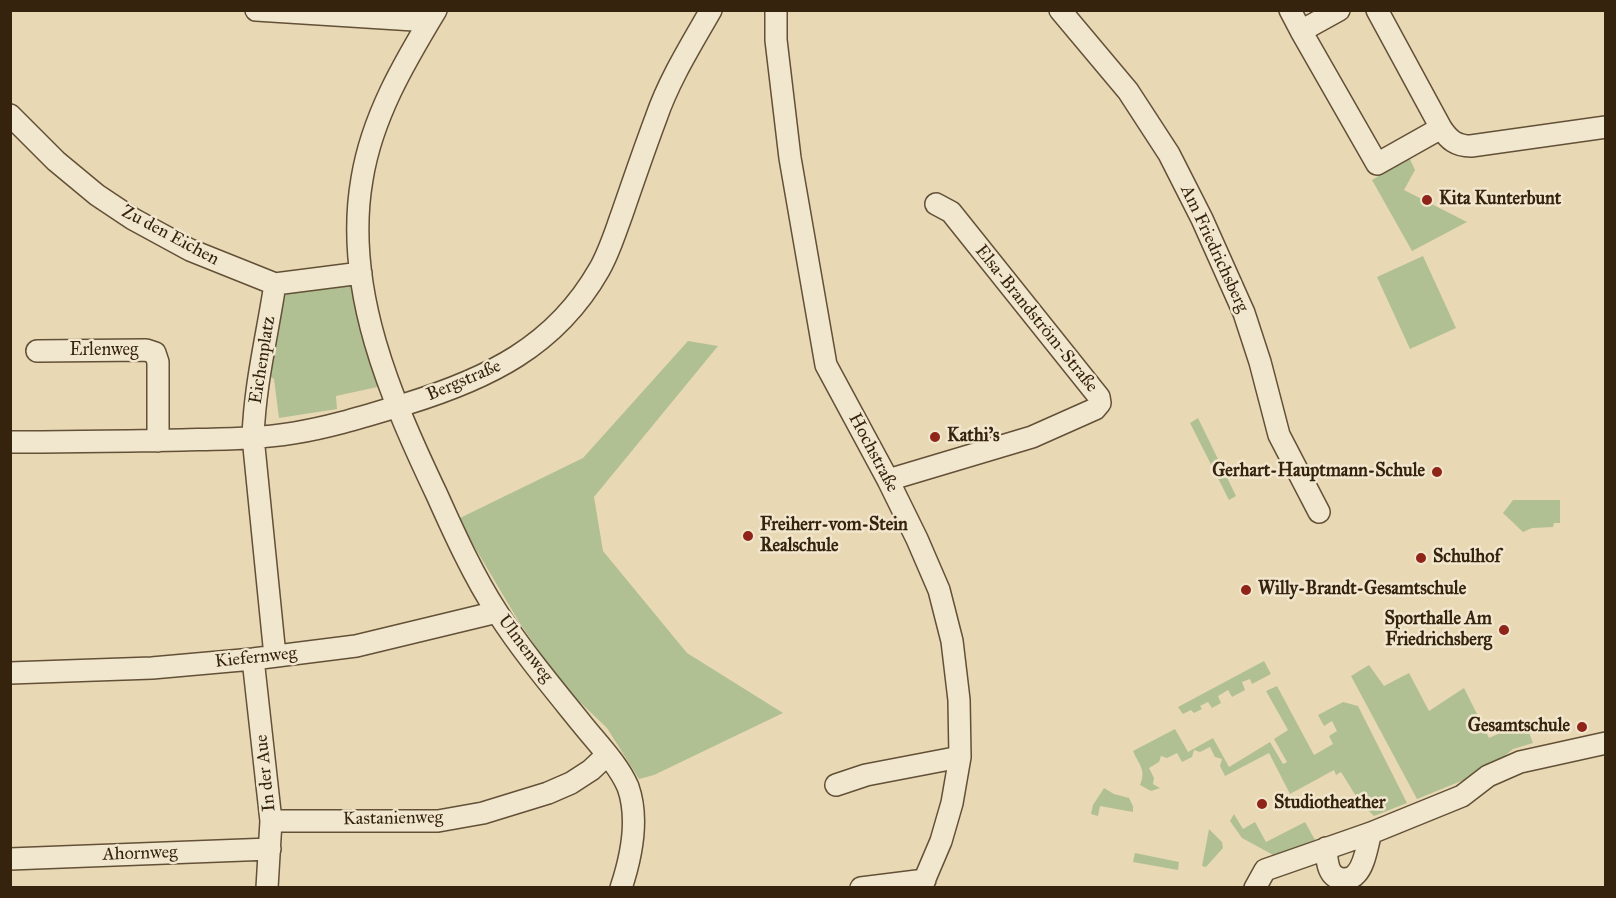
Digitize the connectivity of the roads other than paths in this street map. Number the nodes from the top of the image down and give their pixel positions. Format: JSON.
{"nodes":[{"id":1,"x":256,"y":10,"type":"edge"},
{"id":2,"x":711,"y":10,"type":"edge"},
{"id":3,"x":776,"y":10,"type":"edge"},
{"id":4,"x":1060,"y":10,"type":"edge"},
{"id":5,"x":1290,"y":10,"type":"edge"},
{"id":6,"x":1339,"y":10,"type":"edge"},
{"id":7,"x":1377,"y":10,"type":"edge"},
{"id":8,"x":432,"y":17,"type":"edge"},
{"id":9,"x":1301,"y":31,"type":"junction"},
{"id":10,"x":10,"y":115,"type":"edge"},
{"id":11,"x":1605,"y":126,"type":"edge"},
{"id":12,"x":1442,"y":128,"type":"junction"},
{"id":13,"x":936,"y":204,"type":"dead end"},
{"id":14,"x":361,"y":273,"type":"junction"},
{"id":15,"x":275,"y":284,"type":"junction"},
{"id":16,"x":37,"y":351,"type":"dead end"},
{"id":17,"x":397,"y":406,"type":"junction"},
{"id":18,"x":253,"y":437,"type":"junction"},
{"id":19,"x":158,"y":441,"type":"junction"},
{"id":20,"x":10,"y":442,"type":"edge"},
{"id":21,"x":888,"y":480,"type":"junction"},
{"id":22,"x":1319,"y":512,"type":"dead end"},
{"id":23,"x":497,"y":612,"type":"junction"},
{"id":24,"x":275,"y":656,"type":"junction"},
{"id":25,"x":253,"y":659,"type":"junction"},
{"id":26,"x":10,"y":673,"type":"edge"},
{"id":27,"x":1605,"y":742,"type":"edge"},
{"id":28,"x":607,"y":755,"type":"junction"},
{"id":29,"x":960,"y":757,"type":"junction"},
{"id":30,"x":836,"y":785,"type":"dead end"},
{"id":31,"x":271,"y":820,"type":"junction"},
{"id":32,"x":1371,"y":833,"type":"junction"},
{"id":33,"x":1326,"y":848,"type":"junction"},
{"id":34,"x":270,"y":849,"type":"junction"},
{"id":35,"x":10,"y":859,"type":"edge"},
{"id":36,"x":923,"y":884,"type":"edge"},
{"id":37,"x":267,"y":888,"type":"edge"},
{"id":38,"x":621,"y":888,"type":"edge"},
{"id":39,"x":861,"y":888,"type":"edge"},
{"id":40,"x":1256,"y":888,"type":"edge"}],
"edges":[{"from":1,"to":8,"type":"street"},
{"from":2,"to":17,"type":"street","name":"Bergstraße"},
{"from":3,"to":21,"type":"street","name":"Hochstraße"},
{"from":4,"to":22,"type":"street","name":"Am Friedrichsberg"},
{"from":5,"to":9,"type":"street"},
{"from":6,"to":9,"type":"street"},
{"from":7,"to":12,"type":"street"},
{"from":8,"to":14,"type":"street","name":"Ulmenweg"},
{"from":9,"to":12,"type":"street"},
{"from":10,"to":15,"type":"street","name":"Zu den Eichen"},
{"from":11,"to":12,"type":"street"},
{"from":13,"to":21,"type":"street","name":"Elsa-Brandström-Straße"},
{"from":14,"to":15,"type":"street","name":"Zu den Eichen"},
{"from":14,"to":17,"type":"street","name":"Ulmenweg"},
{"from":15,"to":18,"type":"street","name":"Eichenplatz"},
{"from":16,"to":19,"type":"street","name":"Erlenweg"},
{"from":17,"to":18,"type":"street","name":"Bergstraße"},
{"from":17,"to":23,"type":"street","name":"Ulmenweg"},
{"from":18,"to":19,"type":"street","name":"Bergstraße"},
{"from":18,"to":24,"type":"street"},
{"from":19,"to":20,"type":"street","name":"Bergstraße"},
{"from":21,"to":29,"type":"street","name":"Hochstraße"},
{"from":23,"to":24,"type":"street","name":"Kiefernweg"},
{"from":23,"to":28,"type":"street","name":"Ulmenweg"},
{"from":24,"to":25,"type":"street","name":"Kiefernweg"},
{"from":25,"to":26,"type":"street","name":"Kiefernweg"},
{"from":25,"to":31,"type":"street","name":"In der Aue"},
{"from":27,"to":32,"type":"street"},
{"from":28,"to":31,"type":"street","name":"Kastanienweg"},
{"from":28,"to":38,"type":"street","name":"Ulmenweg"},
{"from":29,"to":30,"type":"street"},
{"from":29,"to":36,"type":"street","name":"Hochstraße"},
{"from":31,"to":34,"type":"street","name":"In der Aue"},
{"from":32,"to":33,"type":"street"},
{"from":32,"to":33,"type":"street"},
{"from":33,"to":40,"type":"street"},
{"from":34,"to":35,"type":"street","name":"Ahornweg"},
{"from":34,"to":37,"type":"street","name":"In der Aue"},
{"from":36,"to":39,"type":"street"}]}
